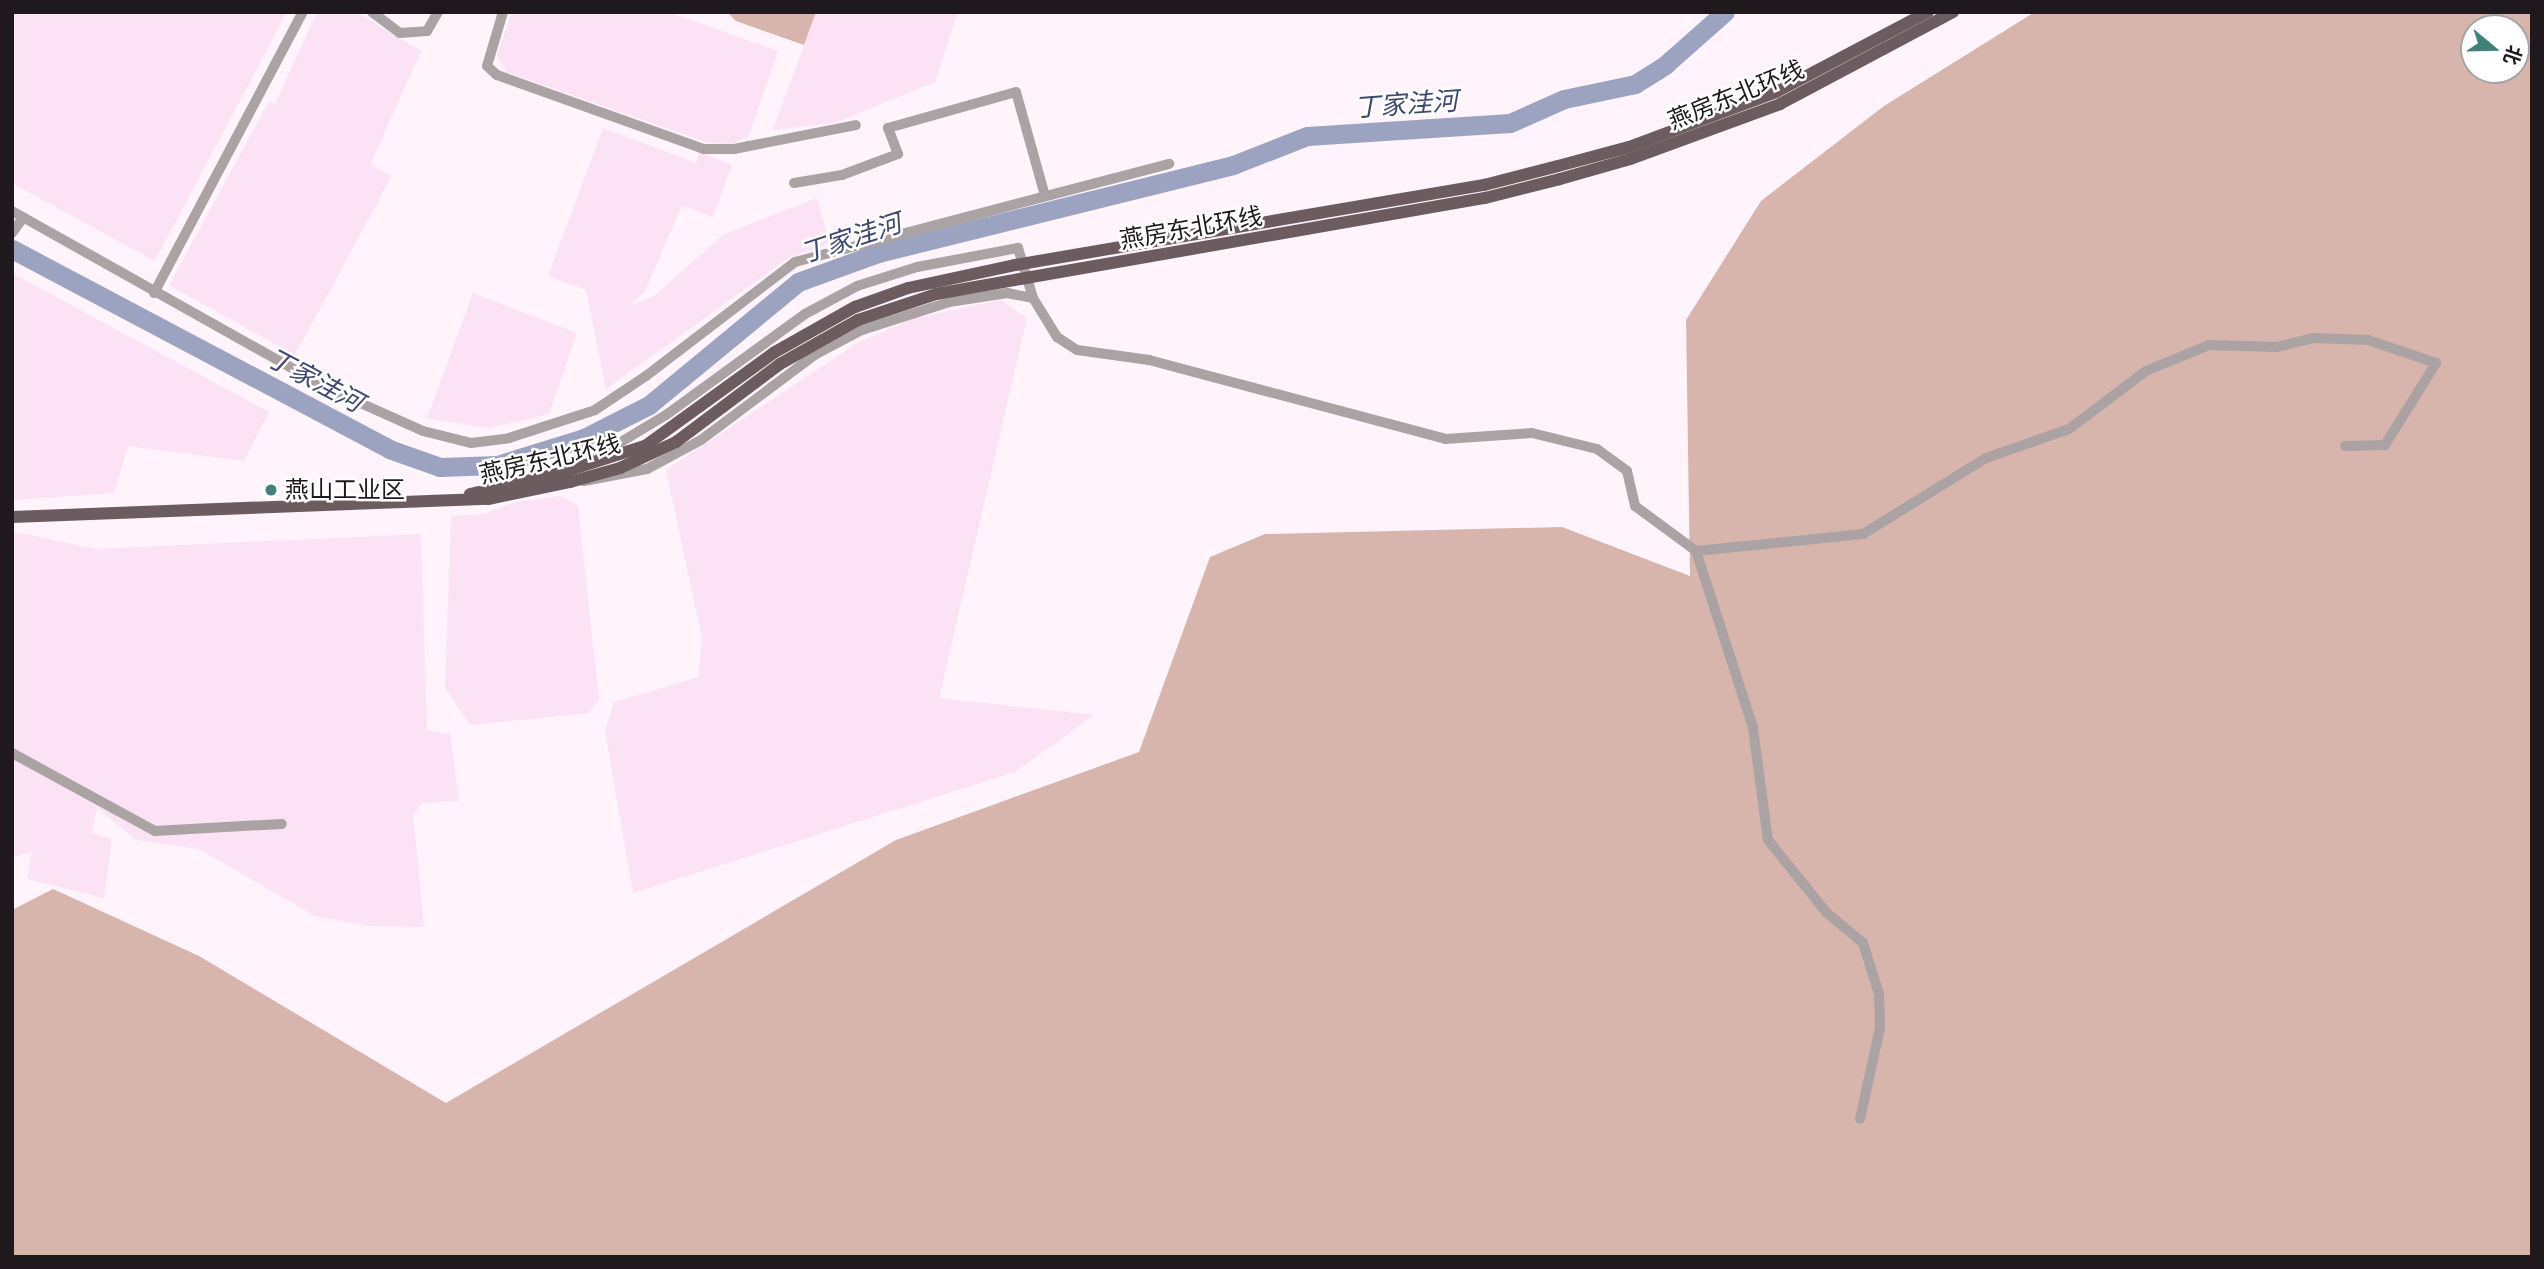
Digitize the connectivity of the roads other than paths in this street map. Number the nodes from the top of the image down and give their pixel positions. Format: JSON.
{"nodes":[{"id":1,"x":303,"y":12,"type":"edge"},
{"id":2,"x":372,"y":12,"type":"edge"},
{"id":3,"x":438,"y":12,"type":"edge"},
{"id":4,"x":503,"y":12,"type":"edge"},
{"id":5,"x":1928,"y":12,"type":"edge"},
{"id":6,"x":1953,"y":12,"type":"edge"},
{"id":7,"x":856,"y":125,"type":"dead end"},
{"id":8,"x":1169,"y":164,"type":"dead end"},
{"id":9,"x":794,"y":183,"type":"dead end"},
{"id":10,"x":1045,"y":196,"type":"junction"},
{"id":11,"x":18,"y":216,"type":"edge"},
{"id":12,"x":12,"y":233,"type":"edge"},
{"id":13,"x":154,"y":293,"type":"junction"},
{"id":14,"x":1032,"y":298,"type":"junction"},
{"id":15,"x":2345,"y":446,"type":"dead end"},
{"id":16,"x":557,"y":474,"type":"junction"},
{"id":17,"x":570,"y":482,"type":"junction"},
{"id":18,"x":450,"y":498,"type":"junction"},
{"id":19,"x":12,"y":517,"type":"edge"},
{"id":20,"x":1696,"y":551,"type":"junction"},
{"id":21,"x":12,"y":753,"type":"edge"},
{"id":22,"x":282,"y":824,"type":"dead end"},
{"id":23,"x":1860,"y":1119,"type":"dead end"}],
"edges":[{"from":1,"to":13,"type":"street"},
{"from":2,"to":3,"type":"street"},
{"from":4,"to":7,"type":"street"},
{"from":5,"to":16,"type":"main road","name":"燕房东北环线","bridge":true},
{"from":6,"to":17,"type":"main road","name":"燕房东北环线","bridge":true},
{"from":8,"to":10,"type":"street"},
{"from":9,"to":10,"type":"street"},
{"from":10,"to":13,"type":"street"},
{"from":11,"to":12,"type":"street"},
{"from":11,"to":13,"type":"street"},
{"from":14,"to":16,"type":"street"},
{"from":14,"to":17,"type":"street"},
{"from":14,"to":20,"type":"street"},
{"from":15,"to":20,"type":"street"},
{"from":16,"to":18,"type":"main road","name":"燕房东北环线"},
{"from":17,"to":18,"type":"main road","name":"燕房东北环线"},
{"from":18,"to":19,"type":"main road","name":"燕房东北环线"},
{"from":20,"to":23,"type":"street"},
{"from":21,"to":22,"type":"street"}]}
